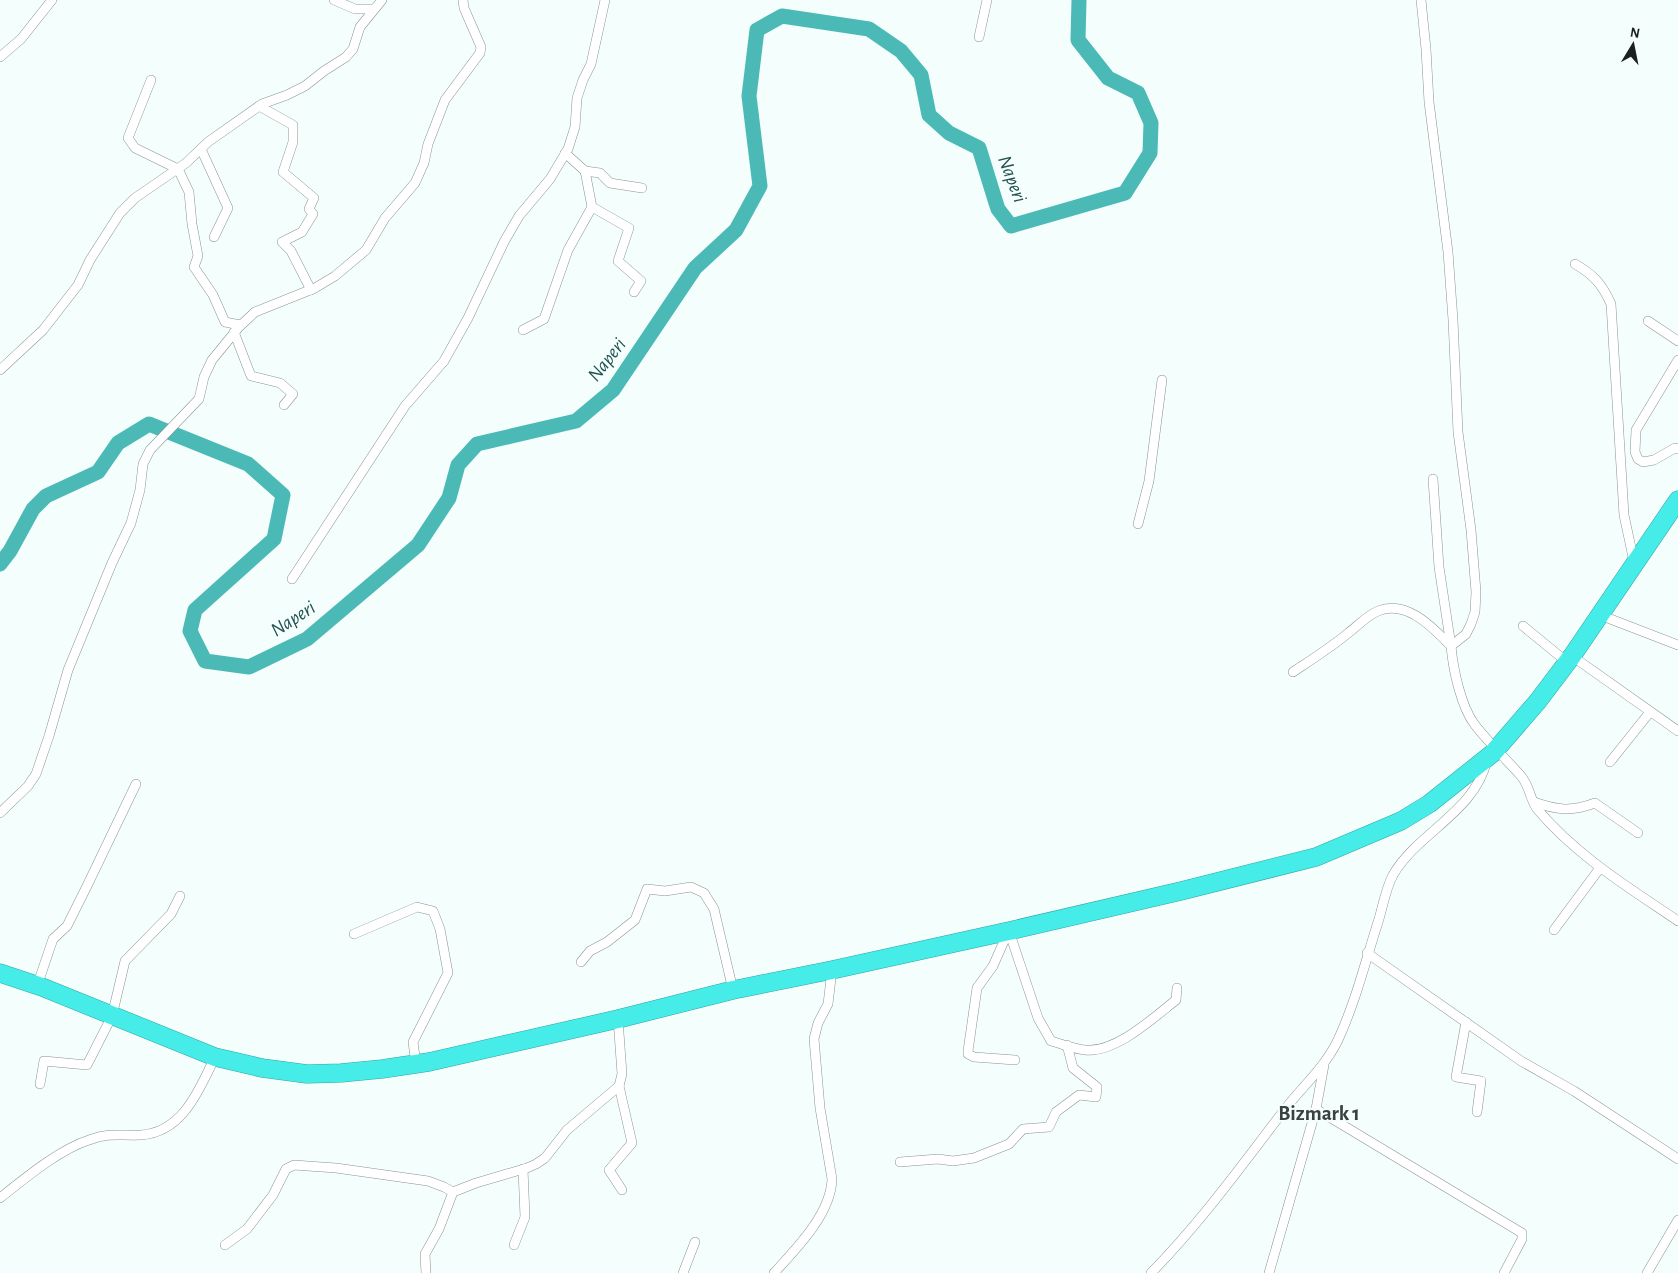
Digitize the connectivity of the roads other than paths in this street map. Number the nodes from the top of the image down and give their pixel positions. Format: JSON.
{"nodes":[{"id":1,"x":52,"y":0,"type":"edge"},
{"id":2,"x":334,"y":0,"type":"edge"},
{"id":3,"x":382,"y":0,"type":"edge"},
{"id":4,"x":463,"y":0,"type":"edge"},
{"id":5,"x":605,"y":0,"type":"edge"},
{"id":6,"x":987,"y":0,"type":"edge"},
{"id":7,"x":1421,"y":0,"type":"edge"},
{"id":8,"x":374,"y":9,"type":"junction"},
{"id":9,"x":978,"y":37,"type":"dead end"},
{"id":10,"x":0,"y":58,"type":"edge"},
{"id":11,"x":150,"y":80,"type":"dead end"},
{"id":12,"x":259,"y":106,"type":"junction"},
{"id":13,"x":201,"y":149,"type":"junction"},
{"id":14,"x":565,"y":153,"type":"junction"},
{"id":15,"x":178,"y":169,"type":"junction"},
{"id":16,"x":585,"y":171,"type":"junction"},
{"id":17,"x":642,"y":188,"type":"dead end"},
{"id":18,"x":592,"y":207,"type":"junction"},
{"id":19,"x":214,"y":237,"type":"dead end"},
{"id":20,"x":1575,"y":264,"type":"dead end"},
{"id":21,"x":311,"y":290,"type":"junction"},
{"id":22,"x":634,"y":292,"type":"dead end"},
{"id":23,"x":1648,"y":320,"type":"dead end"},
{"id":24,"x":237,"y":329,"type":"junction"},
{"id":25,"x":523,"y":330,"type":"dead end"},
{"id":26,"x":1678,"y":341,"type":"edge"},
{"id":27,"x":1678,"y":360,"type":"edge"},
{"id":28,"x":0,"y":370,"type":"edge"},
{"id":29,"x":1162,"y":380,"type":"dead end"},
{"id":30,"x":284,"y":405,"type":"dead end"},
{"id":31,"x":1678,"y":449,"type":"edge"},
{"id":32,"x":1433,"y":479,"type":"dead end"},
{"id":33,"x":1678,"y":500,"type":"edge"},
{"id":34,"x":1138,"y":524,"type":"dead end"},
{"id":35,"x":1634,"y":562,"type":"junction"},
{"id":36,"x":292,"y":579,"type":"dead end"},
{"id":37,"x":1600,"y":616,"type":"junction"},
{"id":38,"x":1523,"y":626,"type":"dead end"},
{"id":39,"x":1678,"y":645,"type":"edge"},
{"id":40,"x":1451,"y":646,"type":"junction"},
{"id":41,"x":1570,"y":659,"type":"junction"},
{"id":42,"x":1293,"y":672,"type":"dead end"},
{"id":43,"x":1650,"y":712,"type":"junction"},
{"id":44,"x":1678,"y":731,"type":"edge"},
{"id":45,"x":1492,"y":753,"type":"junction"},
{"id":46,"x":1610,"y":762,"type":"dead end"},
{"id":47,"x":136,"y":784,"type":"dead end"},
{"id":48,"x":1534,"y":802,"type":"junction"},
{"id":49,"x":0,"y":813,"type":"edge"},
{"id":50,"x":1638,"y":833,"type":"dead end"},
{"id":51,"x":1600,"y":868,"type":"junction"},
{"id":52,"x":180,"y":896,"type":"dead end"},
{"id":53,"x":1678,"y":921,"type":"edge"},
{"id":54,"x":1554,"y":930,"type":"dead end"},
{"id":55,"x":1008,"y":932,"type":"junction"},
{"id":56,"x":354,"y":934,"type":"dead end"},
{"id":57,"x":1367,"y":953,"type":"junction"},
{"id":58,"x":581,"y":962,"type":"dead end"},
{"id":59,"x":832,"y":970,"type":"junction"},
{"id":60,"x":0,"y":973,"type":"edge"},
{"id":61,"x":37,"y":986,"type":"junction"},
{"id":62,"x":1177,"y":988,"type":"dead end"},
{"id":63,"x":734,"y":990,"type":"junction"},
{"id":64,"x":112,"y":1016,"type":"junction"},
{"id":65,"x":618,"y":1019,"type":"junction"},
{"id":66,"x":1466,"y":1022,"type":"junction"},
{"id":67,"x":1067,"y":1045,"type":"junction"},
{"id":68,"x":215,"y":1057,"type":"junction"},
{"id":69,"x":1015,"y":1060,"type":"dead end"},
{"id":70,"x":416,"y":1064,"type":"junction"},
{"id":71,"x":1324,"y":1065,"type":"junction"},
{"id":72,"x":40,"y":1084,"type":"dead end"},
{"id":73,"x":619,"y":1086,"type":"junction"},
{"id":74,"x":1316,"y":1109,"type":"junction"},
{"id":75,"x":1477,"y":1112,"type":"dead end"},
{"id":76,"x":1678,"y":1159,"type":"edge"},
{"id":77,"x":900,"y":1162,"type":"dead end"},
{"id":78,"x":523,"y":1169,"type":"junction"},
{"id":79,"x":622,"y":1190,"type":"dead end"},
{"id":80,"x":453,"y":1192,"type":"junction"},
{"id":81,"x":0,"y":1198,"type":"edge"},
{"id":82,"x":1678,"y":1220,"type":"edge"},
{"id":83,"x":695,"y":1242,"type":"dead end"},
{"id":84,"x":225,"y":1245,"type":"dead end"},
{"id":85,"x":514,"y":1245,"type":"dead end"},
{"id":86,"x":426,"y":1273,"type":"edge"},
{"id":87,"x":683,"y":1273,"type":"edge"},
{"id":88,"x":774,"y":1273,"type":"edge"},
{"id":89,"x":1151,"y":1273,"type":"edge"},
{"id":90,"x":1269,"y":1273,"type":"edge"},
{"id":91,"x":1504,"y":1273,"type":"edge"},
{"id":92,"x":1647,"y":1273,"type":"edge"}],
"edges":[{"from":1,"to":10,"type":"street"},
{"from":2,"to":8,"type":"street"},
{"from":3,"to":8,"type":"street"},
{"from":4,"to":21,"type":"street"},
{"from":5,"to":14,"type":"street"},
{"from":6,"to":9,"type":"street"},
{"from":7,"to":40,"type":"street"},
{"from":8,"to":12,"type":"street"},
{"from":11,"to":15,"type":"street"},
{"from":12,"to":13,"type":"street"},
{"from":12,"to":21,"type":"street"},
{"from":13,"to":15,"type":"street"},
{"from":13,"to":19,"type":"street"},
{"from":14,"to":16,"type":"street"},
{"from":14,"to":36,"type":"street"},
{"from":15,"to":24,"type":"street"},
{"from":15,"to":28,"type":"street"},
{"from":16,"to":17,"type":"street"},
{"from":16,"to":18,"type":"street"},
{"from":18,"to":22,"type":"street"},
{"from":18,"to":25,"type":"street"},
{"from":20,"to":35,"type":"street"},
{"from":21,"to":24,"type":"street"},
{"from":23,"to":26,"type":"street"},
{"from":24,"to":30,"type":"street"},
{"from":24,"to":49,"type":"street"},
{"from":27,"to":31,"type":"street"},
{"from":29,"to":34,"type":"street"},
{"from":32,"to":40,"type":"street"},
{"from":33,"to":35,"type":"highway"},
{"from":35,"to":37,"type":"highway"},
{"from":37,"to":39,"type":"street"},
{"from":37,"to":41,"type":"highway"},
{"from":38,"to":41,"type":"street"},
{"from":40,"to":42,"type":"street"},
{"from":40,"to":45,"type":"street"},
{"from":41,"to":43,"type":"street"},
{"from":41,"to":45,"type":"highway"},
{"from":43,"to":44,"type":"street"},
{"from":43,"to":46,"type":"street"},
{"from":45,"to":48,"type":"street"},
{"from":45,"to":55,"type":"highway"},
{"from":45,"to":57,"type":"street"},
{"from":47,"to":61,"type":"street"},
{"from":48,"to":50,"type":"street"},
{"from":48,"to":51,"type":"street"},
{"from":51,"to":53,"type":"street"},
{"from":51,"to":54,"type":"street"},
{"from":52,"to":64,"type":"street"},
{"from":55,"to":59,"type":"highway"},
{"from":55,"to":67,"type":"street"},
{"from":55,"to":69,"type":"street"},
{"from":56,"to":70,"type":"street"},
{"from":57,"to":66,"type":"street"},
{"from":57,"to":71,"type":"street"},
{"from":58,"to":63,"type":"street"},
{"from":59,"to":63,"type":"highway"},
{"from":59,"to":88,"type":"street"},
{"from":60,"to":61,"type":"highway"},
{"from":61,"to":64,"type":"highway"},
{"from":62,"to":67,"type":"street"},
{"from":63,"to":65,"type":"highway"},
{"from":64,"to":68,"type":"highway"},
{"from":64,"to":72,"type":"street"},
{"from":65,"to":70,"type":"highway"},
{"from":65,"to":73,"type":"street"},
{"from":66,"to":75,"type":"street"},
{"from":66,"to":76,"type":"street"},
{"from":67,"to":77,"type":"street"},
{"from":68,"to":70,"type":"highway"},
{"from":68,"to":81,"type":"street"},
{"from":71,"to":74,"type":"street"},
{"from":71,"to":89,"type":"street"},
{"from":73,"to":78,"type":"street"},
{"from":73,"to":79,"type":"street"},
{"from":74,"to":90,"type":"street"},
{"from":74,"to":91,"type":"street"},
{"from":78,"to":80,"type":"street"},
{"from":78,"to":85,"type":"street"},
{"from":80,"to":84,"type":"street"},
{"from":80,"to":86,"type":"street"},
{"from":82,"to":92,"type":"street"},
{"from":83,"to":87,"type":"street"}]}
